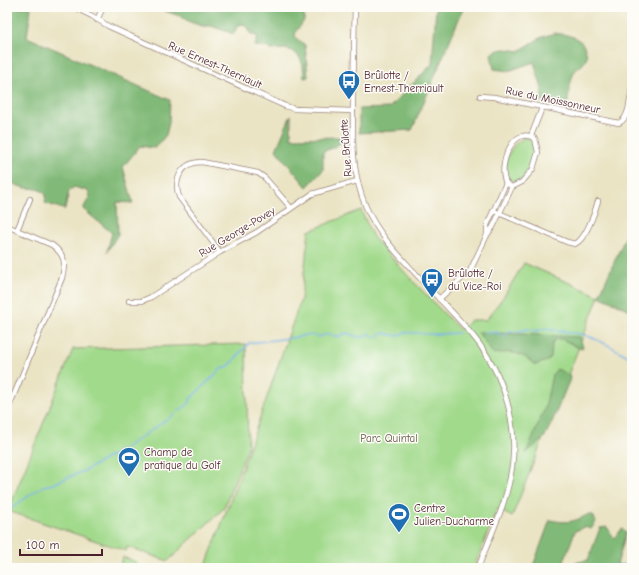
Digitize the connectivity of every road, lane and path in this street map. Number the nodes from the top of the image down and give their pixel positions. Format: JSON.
{"nodes":[{"id":1,"x":103,"y":7,"type":"edge"},
{"id":2,"x":355,"y":7,"type":"edge"},
{"id":3,"x":78,"y":9,"type":"dead end"},
{"id":4,"x":97,"y":20,"type":"junction"},
{"id":5,"x":632,"y":87,"type":"edge"},
{"id":6,"x":480,"y":96,"type":"dead end"},
{"id":7,"x":542,"y":108,"type":"junction"},
{"id":8,"x":353,"y":111,"type":"junction"},
{"id":9,"x":531,"y":136,"type":"junction"},
{"id":10,"x":357,"y":182,"type":"junction"},
{"id":11,"x":506,"y":183,"type":"junction"},
{"id":12,"x":512,"y":187,"type":"junction"},
{"id":13,"x":30,"y":199,"type":"dead end"},
{"id":14,"x":598,"y":201,"type":"dead end"},
{"id":15,"x":292,"y":208,"type":"junction"},
{"id":16,"x":494,"y":211,"type":"junction"},
{"id":17,"x":500,"y":213,"type":"junction"},
{"id":18,"x":7,"y":226,"type":"edge"},
{"id":19,"x":17,"y":230,"type":"junction"},
{"id":20,"x":487,"y":235,"type":"junction"},
{"id":21,"x":220,"y":252,"type":"junction"},
{"id":22,"x":439,"y":299,"type":"junction"},
{"id":23,"x":130,"y":301,"type":"dead end"},
{"id":24,"x":7,"y":408,"type":"edge"},
{"id":25,"x":478,"y":568,"type":"edge"}],
"edges":[{"from":1,"to":4,"type":"street"},
{"from":2,"to":8,"type":"street","name":"Rue Brûlotte"},
{"from":3,"to":4,"type":"street","name":"Rue Ernest-Therriault"},
{"from":4,"to":8,"type":"street","name":"Rue Ernest-Therriault"},
{"from":5,"to":7,"type":"street","name":"Rue du Moissonneur"},
{"from":6,"to":7,"type":"street","name":"Rue du Moissonneur"},
{"from":7,"to":9,"type":"street"},
{"from":8,"to":10,"type":"street","name":"Rue Brûlotte"},
{"from":9,"to":11,"type":"street"},
{"from":9,"to":12,"type":"street"},
{"from":10,"to":15,"type":"street","name":"Rue George-Povey"},
{"from":10,"to":22,"type":"street","name":"Rue Brûlotte"},
{"from":11,"to":12,"type":"street"},
{"from":11,"to":16,"type":"street"},
{"from":12,"to":17,"type":"street"},
{"from":13,"to":19,"type":"street"},
{"from":14,"to":17,"type":"street"},
{"from":15,"to":21,"type":"street","name":"Rue George-Povey"},
{"from":15,"to":21,"type":"street"},
{"from":16,"to":17,"type":"street"},
{"from":16,"to":20,"type":"street"},
{"from":17,"to":20,"type":"street"},
{"from":18,"to":19,"type":"street"},
{"from":19,"to":24,"type":"street"},
{"from":20,"to":22,"type":"street"},
{"from":21,"to":23,"type":"street","name":"Rue George-Povey"},
{"from":22,"to":25,"type":"street","name":"Rue Brûlotte"}]}
